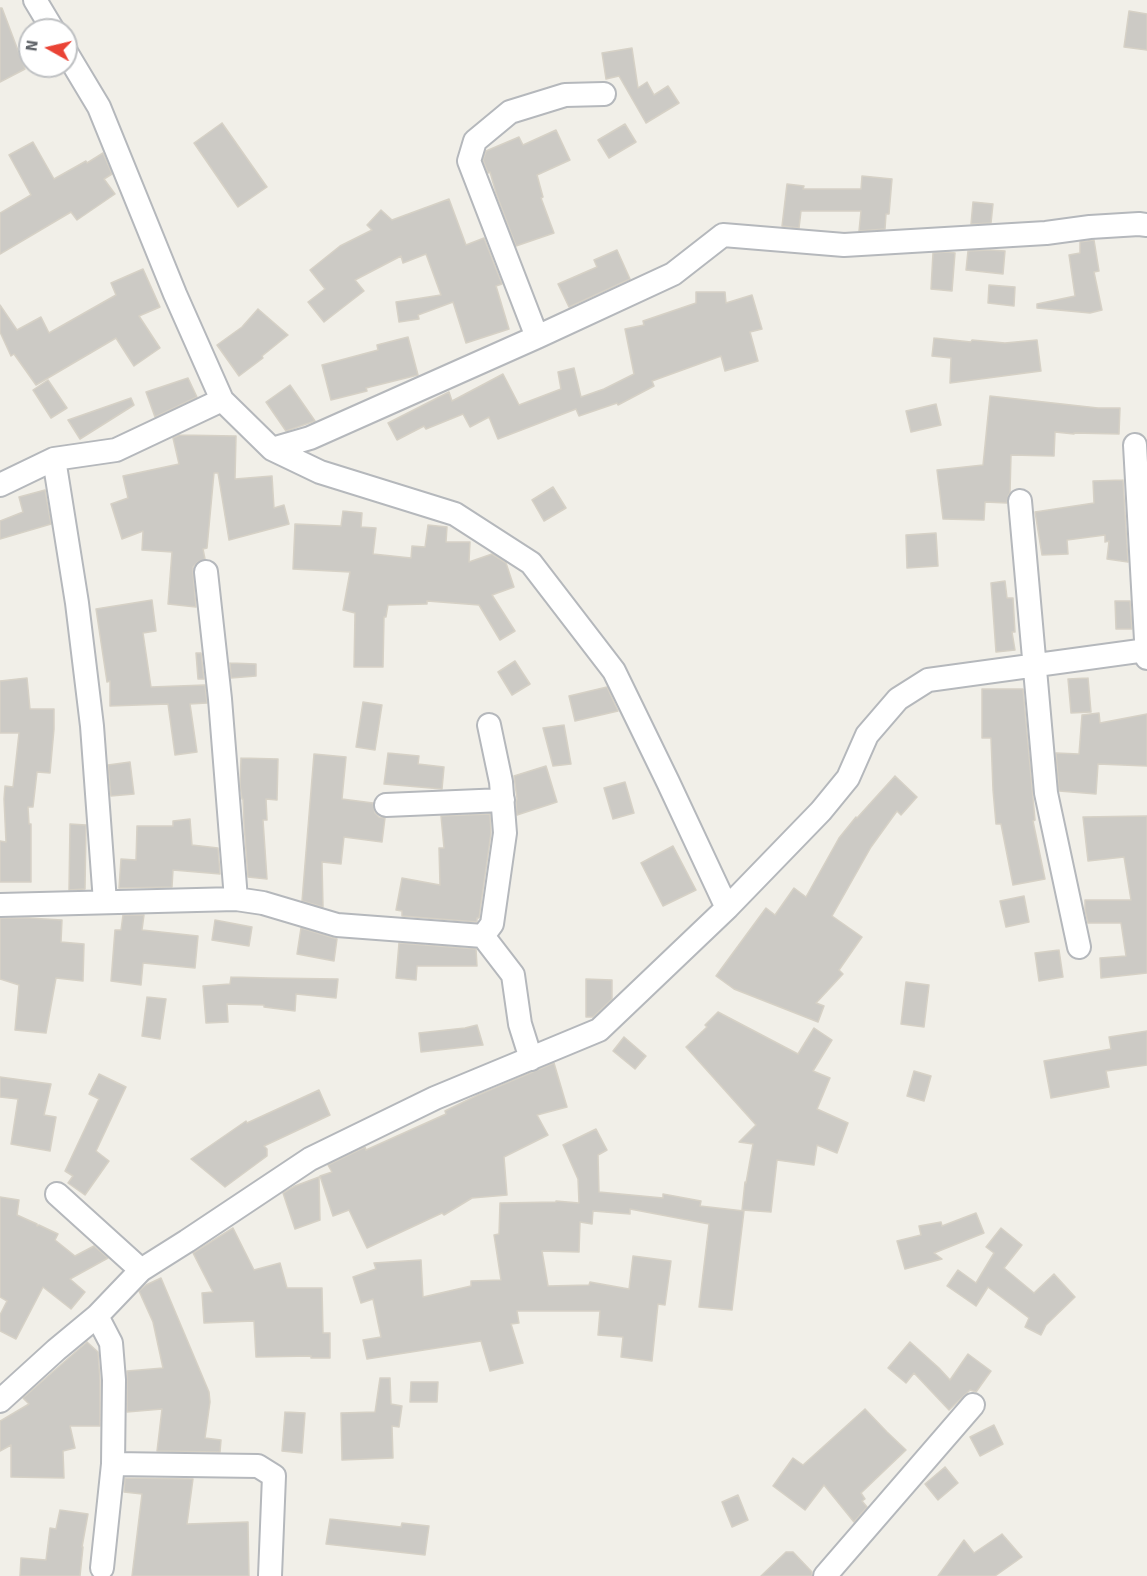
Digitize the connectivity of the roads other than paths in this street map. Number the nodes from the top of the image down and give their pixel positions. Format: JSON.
{"nodes":[{"id":1,"x":34,"y":0,"type":"edge"},
{"id":2,"x":45,"y":18,"type":"edge"},
{"id":3,"x":78,"y":72,"type":"edge"},
{"id":4,"x":604,"y":94,"type":"dead end"},
{"id":5,"x":1147,"y":225,"type":"edge"},
{"id":6,"x":537,"y":337,"type":"junction"},
{"id":7,"x":222,"y":400,"type":"junction"},
{"id":8,"x":1136,"y":445,"type":"dead end"},
{"id":9,"x":272,"y":449,"type":"junction"},
{"id":10,"x":54,"y":459,"type":"junction"},
{"id":11,"x":0,"y":485,"type":"edge"},
{"id":12,"x":1020,"y":501,"type":"dead end"},
{"id":13,"x":206,"y":572,"type":"dead end"},
{"id":14,"x":1147,"y":652,"type":"edge"},
{"id":15,"x":1035,"y":665,"type":"junction"},
{"id":16,"x":489,"y":725,"type":"dead end"},
{"id":17,"x":503,"y":800,"type":"junction"},
{"id":18,"x":387,"y":805,"type":"dead end"},
{"id":19,"x":236,"y":899,"type":"junction"},
{"id":20,"x":105,"y":902,"type":"junction"},
{"id":21,"x":0,"y":905,"type":"edge"},
{"id":22,"x":727,"y":908,"type":"junction"},
{"id":23,"x":483,"y":936,"type":"junction"},
{"id":24,"x":1079,"y":947,"type":"dead end"},
{"id":25,"x":531,"y":1059,"type":"junction"},
{"id":26,"x":57,"y":1194,"type":"dead end"},
{"id":27,"x":141,"y":1269,"type":"junction"},
{"id":28,"x":97,"y":1316,"type":"junction"},
{"id":29,"x":0,"y":1401,"type":"edge"},
{"id":30,"x":973,"y":1405,"type":"dead end"},
{"id":31,"x":113,"y":1464,"type":"junction"},
{"id":32,"x":102,"y":1568,"type":"dead end"},
{"id":33,"x":270,"y":1576,"type":"edge"},
{"id":34,"x":825,"y":1576,"type":"edge"}],
"edges":[{"from":1,"to":2,"type":"street"},
{"from":3,"to":7,"type":"street"},
{"from":4,"to":6,"type":"street"},
{"from":5,"to":6,"type":"street"},
{"from":6,"to":9,"type":"street"},
{"from":7,"to":9,"type":"street"},
{"from":7,"to":10,"type":"street"},
{"from":8,"to":14,"type":"street"},
{"from":9,"to":22,"type":"street"},
{"from":10,"to":11,"type":"street"},
{"from":10,"to":20,"type":"street"},
{"from":12,"to":15,"type":"street"},
{"from":13,"to":19,"type":"street"},
{"from":14,"to":15,"type":"street"},
{"from":15,"to":22,"type":"street"},
{"from":15,"to":24,"type":"street"},
{"from":16,"to":17,"type":"street"},
{"from":17,"to":18,"type":"street"},
{"from":17,"to":23,"type":"street"},
{"from":19,"to":20,"type":"street"},
{"from":19,"to":23,"type":"street"},
{"from":20,"to":21,"type":"street"},
{"from":22,"to":25,"type":"street"},
{"from":23,"to":25,"type":"street"},
{"from":25,"to":27,"type":"street"},
{"from":26,"to":27,"type":"street"},
{"from":27,"to":28,"type":"street"},
{"from":28,"to":29,"type":"street"},
{"from":28,"to":31,"type":"street"},
{"from":30,"to":34,"type":"street"},
{"from":31,"to":32,"type":"street"},
{"from":31,"to":33,"type":"street"}]}
